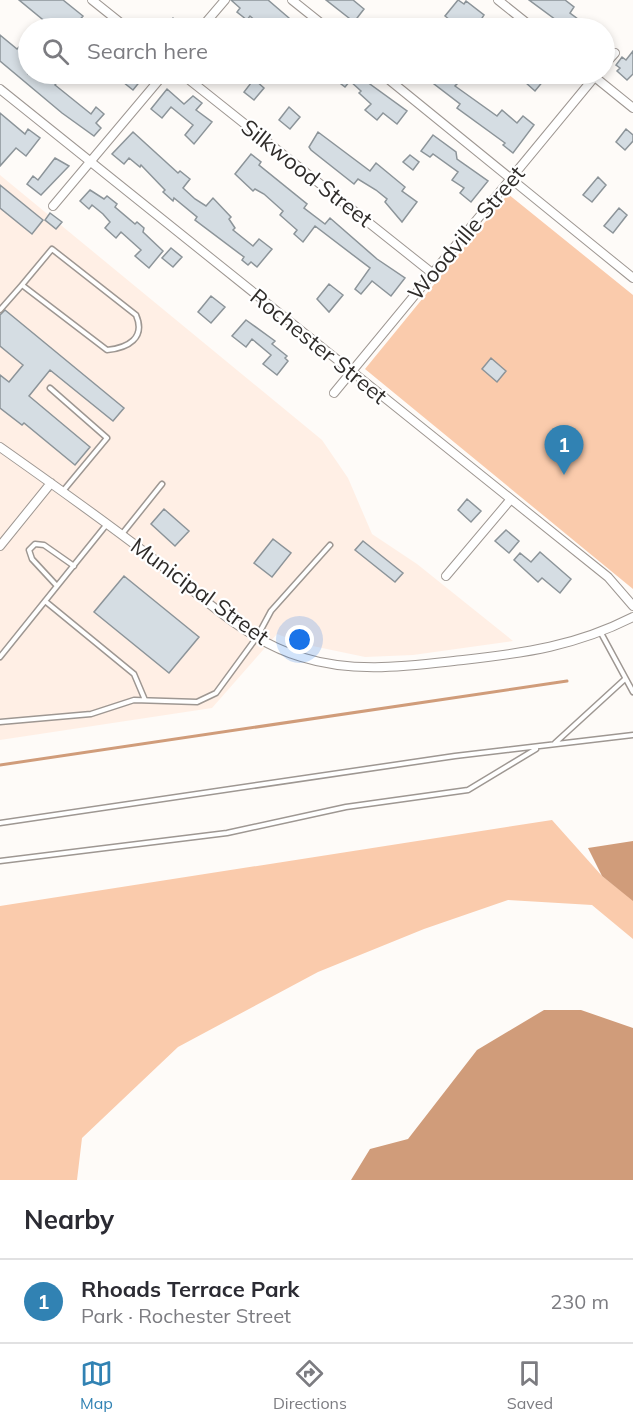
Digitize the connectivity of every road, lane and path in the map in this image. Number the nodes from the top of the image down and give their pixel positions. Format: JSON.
{"nodes":[{"id":1,"x":92,"y":0,"type":"edge"},
{"id":2,"x":225,"y":0,"type":"edge"},
{"id":3,"x":292,"y":0,"type":"edge"},
{"id":4,"x":498,"y":0,"type":"edge"},
{"id":5,"x":114,"y":18,"type":"edge"},
{"id":6,"x":210,"y":18,"type":"edge"},
{"id":7,"x":314,"y":18,"type":"edge"},
{"id":8,"x":521,"y":18,"type":"edge"},
{"id":9,"x":156,"y":84,"type":"edge"},
{"id":10,"x":195,"y":84,"type":"edge"},
{"id":11,"x":394,"y":84,"type":"edge"},
{"id":12,"x":586,"y":84,"type":"edge"},
{"id":13,"x":605,"y":84,"type":"edge"},
{"id":14,"x":0,"y":89,"type":"edge"},
{"id":15,"x":633,"y":108,"type":"edge"},
{"id":16,"x":90,"y":162,"type":"junction"},
{"id":17,"x":511,"y":179,"type":"junction"},
{"id":18,"x":53,"y":206,"type":"dead end"},
{"id":19,"x":432,"y":273,"type":"junction"},
{"id":20,"x":633,"y":278,"type":"edge"},
{"id":21,"x":22,"y":285,"type":"junction"},
{"id":22,"x":0,"y":310,"type":"edge"},
{"id":23,"x":352,"y":372,"type":"junction"},
{"id":24,"x":50,"y":388,"type":"dead end"},
{"id":25,"x":334,"y":393,"type":"dead end"},
{"id":26,"x":0,"y":447,"type":"edge"},
{"id":27,"x":51,"y":483,"type":"junction"},
{"id":28,"x":162,"y":484,"type":"dead end"},
{"id":29,"x":63,"y":492,"type":"junction"},
{"id":30,"x":511,"y":499,"type":"junction"},
{"id":31,"x":107,"y":524,"type":"junction"},
{"id":32,"x":121,"y":534,"type":"junction"},
{"id":33,"x":330,"y":545,"type":"dead end"},
{"id":34,"x":0,"y":546,"type":"edge"},
{"id":35,"x":74,"y":566,"type":"junction"},
{"id":36,"x":447,"y":576,"type":"dead end"},
{"id":37,"x":57,"y":586,"type":"junction"},
{"id":38,"x":45,"y":601,"type":"junction"},
{"id":39,"x":633,"y":606,"type":"edge"},
{"id":40,"x":633,"y":617,"type":"edge"},
{"id":41,"x":600,"y":633,"type":"junction"},
{"id":42,"x":257,"y":637,"type":"junction"},
{"id":43,"x":0,"y":657,"type":"edge"},
{"id":44,"x":625,"y":679,"type":"junction"},
{"id":45,"x":633,"y":692,"type":"edge"},
{"id":46,"x":145,"y":700,"type":"junction"},
{"id":47,"x":0,"y":722,"type":"edge"},
{"id":48,"x":633,"y":735,"type":"edge"},
{"id":49,"x":553,"y":744,"type":"junction"},
{"id":50,"x":540,"y":747,"type":"junction"},
{"id":51,"x":0,"y":823,"type":"edge"},
{"id":52,"x":0,"y":861,"type":"edge"}],
"edges":[{"from":1,"to":5,"type":"street"},
{"from":2,"to":6,"type":"street"},
{"from":3,"to":7,"type":"street"},
{"from":4,"to":8,"type":"street"},
{"from":9,"to":16,"type":"street"},
{"from":10,"to":19,"type":"street","name":"Silkwood Street"},
{"from":11,"to":17,"type":"street"},
{"from":12,"to":17,"type":"street","name":"Woodville Street"},
{"from":13,"to":15,"type":"street"},
{"from":14,"to":16,"type":"street","name":"Rochester Street"},
{"from":16,"to":18,"type":"street"},
{"from":16,"to":23,"type":"street","name":"Rochester Street"},
{"from":17,"to":19,"type":"street","name":"Woodville Street"},
{"from":17,"to":20,"type":"street"},
{"from":19,"to":23,"type":"street","name":"Woodville Street"},
{"from":21,"to":21,"type":"lane"},
{"from":21,"to":22,"type":"lane"},
{"from":23,"to":25,"type":"street","name":"Woodville Street"},
{"from":23,"to":30,"type":"street","name":"Rochester Street"},
{"from":24,"to":29,"type":"lane"},
{"from":26,"to":27,"type":"street","name":"Municipal Street"},
{"from":27,"to":29,"type":"street","name":"Municipal Street"},
{"from":27,"to":34,"type":"street"},
{"from":28,"to":32,"type":"lane"},
{"from":29,"to":31,"type":"street","name":"Municipal Street"},
{"from":30,"to":36,"type":"street"},
{"from":30,"to":39,"type":"street","name":"Rochester Street"},
{"from":31,"to":32,"type":"street","name":"Municipal Street"},
{"from":31,"to":35,"type":"lane"},
{"from":32,"to":42,"type":"street","name":"Municipal Street"},
{"from":33,"to":42,"type":"lane"},
{"from":35,"to":37,"type":"lane"},
{"from":35,"to":37,"type":"lane"},
{"from":37,"to":38,"type":"lane"},
{"from":38,"to":43,"type":"lane"},
{"from":38,"to":46,"type":"lane"},
{"from":40,"to":41,"type":"street","name":"Municipal Street"},
{"from":41,"to":42,"type":"street","name":"Municipal Street"},
{"from":41,"to":44,"type":"lane"},
{"from":42,"to":46,"type":"lane"},
{"from":44,"to":45,"type":"lane"},
{"from":44,"to":49,"type":"lane"},
{"from":46,"to":47,"type":"lane"},
{"from":48,"to":49,"type":"lane"},
{"from":49,"to":50,"type":"lane"},
{"from":50,"to":51,"type":"lane"},
{"from":50,"to":52,"type":"lane"}]}
